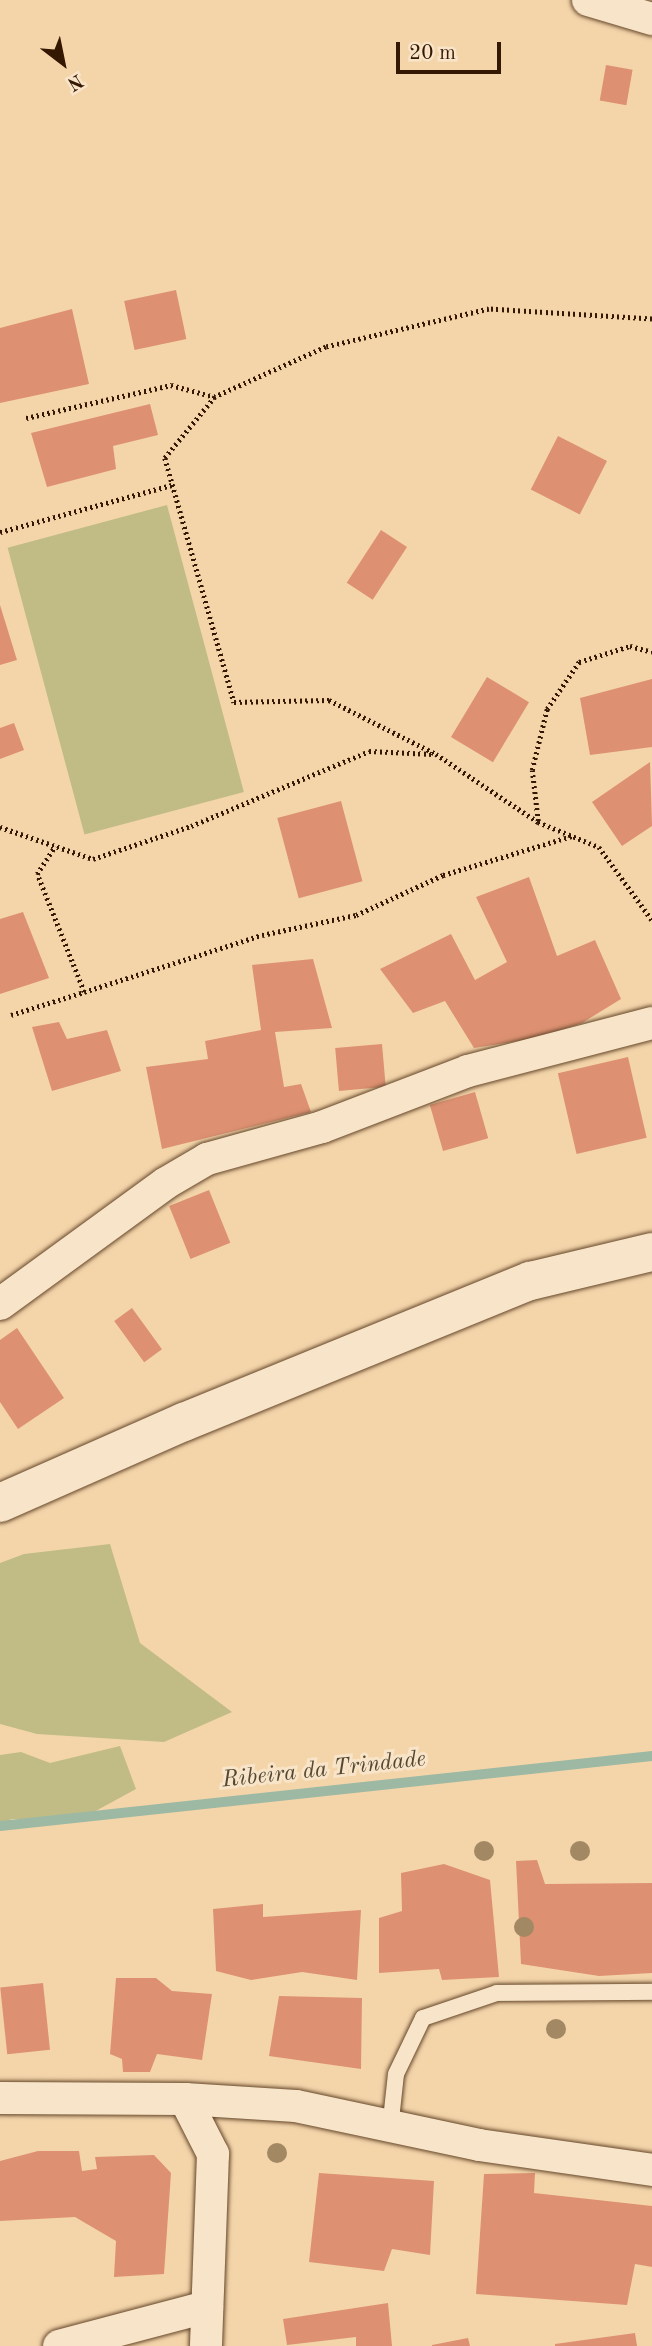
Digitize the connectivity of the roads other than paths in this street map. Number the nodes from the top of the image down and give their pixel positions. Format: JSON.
{"nodes":[{"id":1,"x":588,"y":0,"type":"edge"},
{"id":2,"x":652,"y":19,"type":"edge"},
{"id":3,"x":652,"y":1023,"type":"edge"},
{"id":4,"x":652,"y":1252,"type":"edge"},
{"id":5,"x":0,"y":1304,"type":"edge"},
{"id":6,"x":0,"y":1503,"type":"edge"},
{"id":7,"x":652,"y":1992,"type":"edge"},
{"id":8,"x":0,"y":2098,"type":"edge"},
{"id":9,"x":184,"y":2099,"type":"junction"},
{"id":10,"x":390,"y":2129,"type":"junction"},
{"id":11,"x":652,"y":2169,"type":"edge"},
{"id":12,"x":207,"y":2307,"type":"junction"},
{"id":13,"x":59,"y":2346,"type":"edge"},
{"id":14,"x":206,"y":2346,"type":"edge"}],
"edges":[{"from":1,"to":2,"type":"street"},
{"from":3,"to":5,"type":"street"},
{"from":4,"to":6,"type":"street"},
{"from":7,"to":10,"type":"lane"},
{"from":8,"to":9,"type":"street"},
{"from":9,"to":10,"type":"street"},
{"from":9,"to":12,"type":"street"},
{"from":10,"to":11,"type":"street"},
{"from":12,"to":13,"type":"street"},
{"from":12,"to":14,"type":"street"}]}
